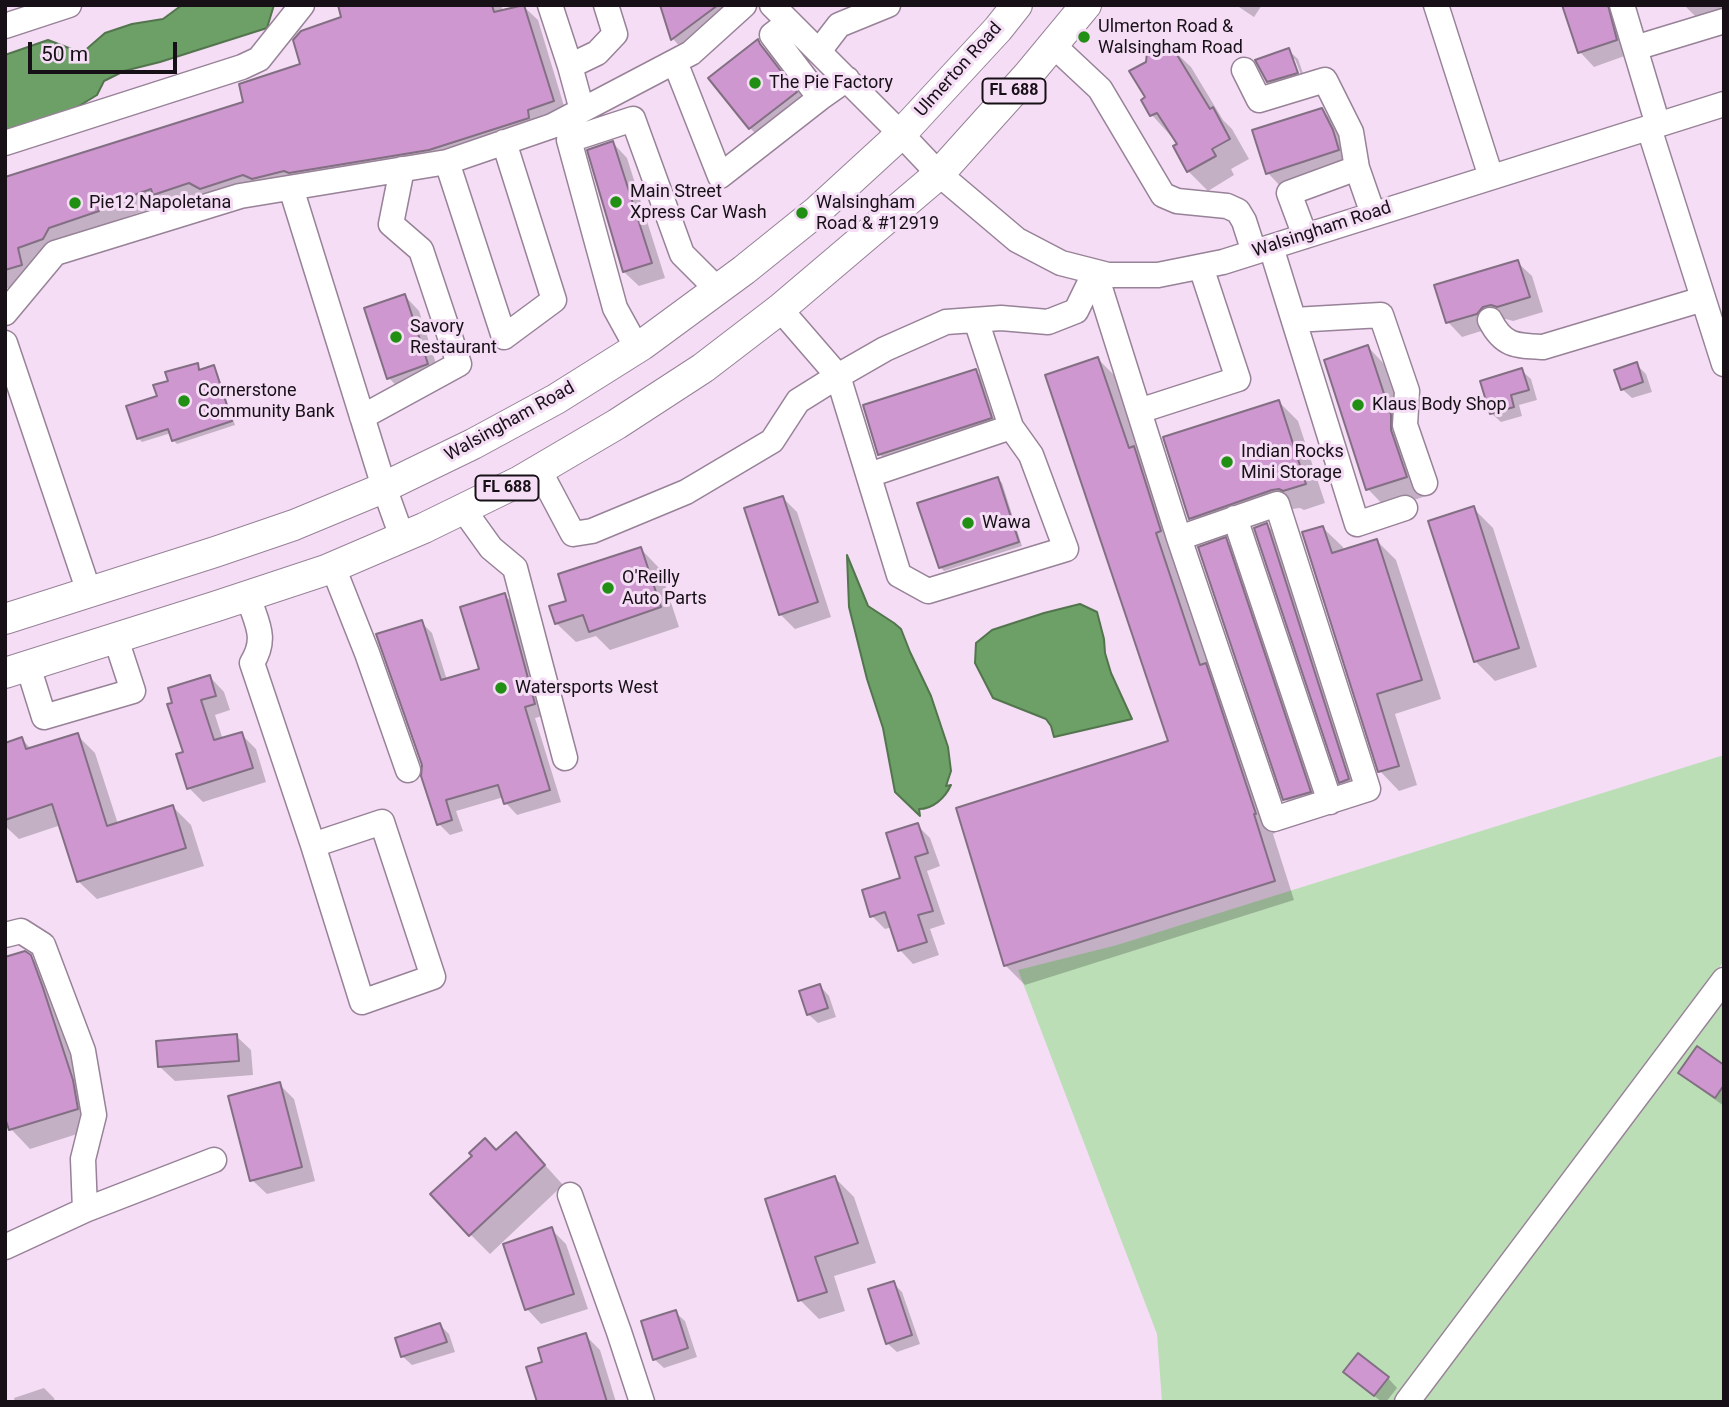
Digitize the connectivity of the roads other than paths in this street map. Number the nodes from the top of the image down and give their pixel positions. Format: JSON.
{"nodes":[{"id":1,"x":69,"y":5,"type":"edge"},
{"id":2,"x":302,"y":5,"type":"edge"},
{"id":3,"x":550,"y":5,"type":"edge"},
{"id":4,"x":606,"y":5,"type":"edge"},
{"id":5,"x":744,"y":5,"type":"edge"},
{"id":6,"x":888,"y":5,"type":"edge"},
{"id":7,"x":1017,"y":5,"type":"edge"},
{"id":8,"x":1086,"y":5,"type":"edge"},
{"id":9,"x":1436,"y":5,"type":"edge"},
{"id":10,"x":1622,"y":5,"type":"edge"},
{"id":11,"x":781,"y":14,"type":"edge"},
{"id":12,"x":1724,"y":21,"type":"edge"},
{"id":13,"x":5,"y":26,"type":"edge"},
{"id":14,"x":1053,"y":45,"type":"junction"},
{"id":15,"x":1635,"y":48,"type":"junction"},
{"id":16,"x":819,"y":51,"type":"junction"},
{"id":17,"x":675,"y":62,"type":"junction"},
{"id":18,"x":570,"y":65,"type":"junction"},
{"id":19,"x":1244,"y":70,"type":"dead end"},
{"id":20,"x":846,"y":79,"type":"junction"},
{"id":21,"x":607,"y":97,"type":"junction"},
{"id":22,"x":820,"y":98,"type":"junction"},
{"id":23,"x":1724,"y":104,"type":"edge"},
{"id":24,"x":582,"y":110,"type":"junction"},
{"id":25,"x":619,"y":124,"type":"junction"},
{"id":26,"x":1653,"y":126,"type":"junction"},
{"id":27,"x":901,"y":134,"type":"junction"},
{"id":28,"x":504,"y":142,"type":"junction"},
{"id":29,"x":5,"y":143,"type":"edge"},
{"id":30,"x":447,"y":162,"type":"junction"},
{"id":31,"x":1357,"y":168,"type":"junction"},
{"id":32,"x":402,"y":169,"type":"junction"},
{"id":33,"x":939,"y":174,"type":"junction"},
{"id":34,"x":1491,"y":177,"type":"junction"},
{"id":35,"x":291,"y":188,"type":"junction"},
{"id":36,"x":1373,"y":215,"type":"junction"},
{"id":37,"x":1305,"y":236,"type":"junction"},
{"id":38,"x":1262,"y":249,"type":"junction"},
{"id":39,"x":1201,"y":267,"type":"junction"},
{"id":40,"x":1095,"y":272,"type":"junction"},
{"id":41,"x":718,"y":290,"type":"junction"},
{"id":42,"x":1703,"y":299,"type":"junction"},
{"id":43,"x":780,"y":309,"type":"junction"},
{"id":44,"x":5,"y":313,"type":"edge"},
{"id":45,"x":976,"y":320,"type":"junction"},
{"id":46,"x":1294,"y":320,"type":"junction"},
{"id":47,"x":1490,"y":320,"type":"dead end"},
{"id":48,"x":5,"y":343,"type":"edge"},
{"id":49,"x":637,"y":348,"type":"junction"},
{"id":50,"x":1724,"y":364,"type":"edge"},
{"id":51,"x":838,"y":376,"type":"junction"},
{"id":52,"x":1139,"y":411,"type":"junction"},
{"id":53,"x":362,"y":416,"type":"junction"},
{"id":54,"x":1011,"y":427,"type":"junction"},
{"id":55,"x":539,"y":470,"type":"junction"},
{"id":56,"x":869,"y":475,"type":"junction"},
{"id":57,"x":1425,"y":483,"type":"dead end"},
{"id":58,"x":384,"y":487,"type":"junction"},
{"id":59,"x":1405,"y":508,"type":"dead end"},
{"id":60,"x":463,"y":509,"type":"junction"},
{"id":61,"x":1236,"y":519,"type":"junction"},
{"id":62,"x":402,"y":537,"type":"junction"},
{"id":63,"x":1179,"y":538,"type":"junction"},
{"id":64,"x":333,"y":567,"type":"junction"},
{"id":65,"x":89,"y":592,"type":"junction"},
{"id":66,"x":248,"y":596,"type":"junction"},
{"id":67,"x":5,"y":619,"type":"edge"},
{"id":68,"x":116,"y":639,"type":"junction"},
{"id":69,"x":17,"y":669,"type":"edge"},
{"id":70,"x":565,"y":758,"type":"dead end"},
{"id":71,"x":408,"y":770,"type":"dead end"},
{"id":72,"x":1330,"y":802,"type":"junction"},
{"id":73,"x":313,"y":845,"type":"junction"},
{"id":74,"x":5,"y":935,"type":"edge"},
{"id":75,"x":1724,"y":980,"type":"edge"},
{"id":76,"x":215,"y":1160,"type":"dead end"},
{"id":77,"x":569,"y":1195,"type":"dead end"},
{"id":78,"x":85,"y":1210,"type":"junction"},
{"id":79,"x":5,"y":1247,"type":"edge"},
{"id":80,"x":642,"y":1402,"type":"edge"},
{"id":81,"x":1407,"y":1402,"type":"edge"}],
"edges":[{"from":1,"to":13,"type":"street"},
{"from":2,"to":29,"type":"street"},
{"from":3,"to":18,"type":"street"},
{"from":4,"to":18,"type":"street"},
{"from":5,"to":17,"type":"street"},
{"from":6,"to":16,"type":"street"},
{"from":7,"to":27,"type":"main road","name":"Ulmerton Road","number":"FL 688"},
{"from":8,"to":14,"type":"main road","number":"FL 688"},
{"from":9,"to":34,"type":"street"},
{"from":10,"to":15,"type":"street"},
{"from":11,"to":16,"type":"street"},
{"from":11,"to":22,"type":"street"},
{"from":12,"to":15,"type":"street"},
{"from":14,"to":33,"type":"main road","number":"FL 688"},
{"from":14,"to":38,"type":"street"},
{"from":15,"to":26,"type":"street"},
{"from":16,"to":20,"type":"street"},
{"from":17,"to":21,"type":"street"},
{"from":17,"to":22,"type":"street"},
{"from":18,"to":24,"type":"street"},
{"from":19,"to":31,"type":"street"},
{"from":20,"to":22,"type":"street"},
{"from":20,"to":27,"type":"street"},
{"from":21,"to":24,"type":"street"},
{"from":21,"to":25,"type":"street"},
{"from":23,"to":26,"type":"street","name":"Walsingham Road"},
{"from":24,"to":28,"type":"street"},
{"from":25,"to":41,"type":"street"},
{"from":25,"to":49,"type":"street"},
{"from":26,"to":34,"type":"street","name":"Walsingham Road"},
{"from":26,"to":42,"type":"street"},
{"from":27,"to":33,"type":"street","name":"Walsingham Road"},
{"from":27,"to":41,"type":"main road","name":"Walsingham Road","number":"FL 688"},
{"from":28,"to":30,"type":"street"},
{"from":28,"to":30,"type":"street"},
{"from":30,"to":32,"type":"street"},
{"from":31,"to":36,"type":"street"},
{"from":31,"to":37,"type":"street"},
{"from":32,"to":35,"type":"street"},
{"from":32,"to":53,"type":"street"},
{"from":33,"to":40,"type":"street","name":"Walsingham Road"},
{"from":33,"to":43,"type":"main road","number":"FL 688"},
{"from":34,"to":36,"type":"street","name":"Walsingham Road"},
{"from":35,"to":44,"type":"street"},
{"from":35,"to":53,"type":"street"},
{"from":36,"to":37,"type":"street","name":"Walsingham Road"},
{"from":37,"to":38,"type":"street","name":"Walsingham Road"},
{"from":38,"to":39,"type":"street","name":"Walsingham Road"},
{"from":38,"to":46,"type":"street"},
{"from":39,"to":40,"type":"street","name":"Walsingham Road"},
{"from":39,"to":52,"type":"street"},
{"from":40,"to":45,"type":"street"},
{"from":40,"to":52,"type":"street"},
{"from":41,"to":49,"type":"main road","name":"Walsingham Road","number":"FL 688"},
{"from":42,"to":47,"type":"street"},
{"from":42,"to":50,"type":"street"},
{"from":43,"to":51,"type":"street"},
{"from":43,"to":55,"type":"main road","number":"FL 688"},
{"from":45,"to":51,"type":"street"},
{"from":45,"to":54,"type":"street"},
{"from":46,"to":57,"type":"street"},
{"from":46,"to":59,"type":"street"},
{"from":48,"to":65,"type":"street"},
{"from":49,"to":58,"type":"main road","name":"Walsingham Road","number":"FL 688"},
{"from":51,"to":55,"type":"street"},
{"from":51,"to":56,"type":"street"},
{"from":52,"to":63,"type":"street"},
{"from":53,"to":58,"type":"street"},
{"from":54,"to":56,"type":"street"},
{"from":54,"to":56,"type":"street"},
{"from":55,"to":60,"type":"main road","number":"FL 688"},
{"from":58,"to":62,"type":"street"},
{"from":58,"to":65,"type":"main road","name":"Walsingham Road","number":"FL 688"},
{"from":60,"to":62,"type":"main road","number":"FL 688"},
{"from":60,"to":70,"type":"street"},
{"from":61,"to":63,"type":"street"},
{"from":61,"to":72,"type":"street"},
{"from":61,"to":72,"type":"street"},
{"from":62,"to":64,"type":"main road","number":"FL 688"},
{"from":63,"to":72,"type":"street"},
{"from":64,"to":66,"type":"main road","number":"FL 688"},
{"from":64,"to":71,"type":"street"},
{"from":65,"to":67,"type":"main road","name":"Walsingham Road","number":"FL 688"},
{"from":66,"to":68,"type":"main road","number":"FL 688"},
{"from":66,"to":73,"type":"street"},
{"from":68,"to":69,"type":"main road","number":"FL 688"},
{"from":68,"to":69,"type":"street"},
{"from":73,"to":73,"type":"street"},
{"from":74,"to":78,"type":"street"},
{"from":75,"to":81,"type":"street"},
{"from":76,"to":78,"type":"street"},
{"from":77,"to":80,"type":"street"},
{"from":78,"to":79,"type":"street"}]}
